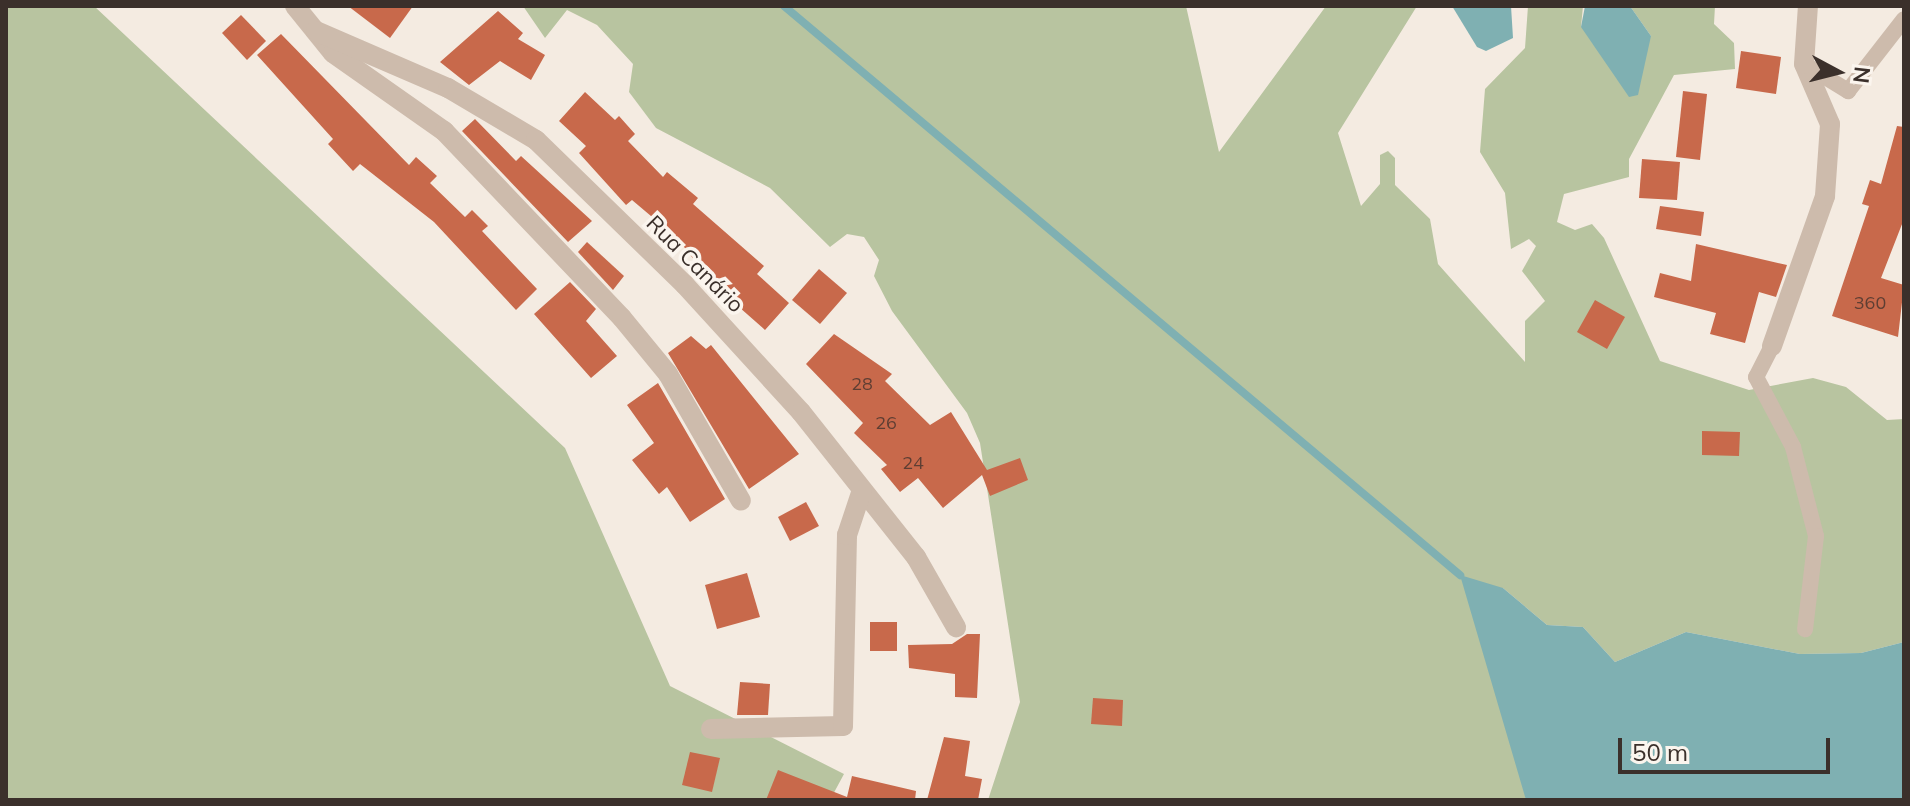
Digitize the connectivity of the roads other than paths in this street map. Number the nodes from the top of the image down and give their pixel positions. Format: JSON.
{"nodes":[{"id":1,"x":295,"y":6,"type":"edge"},
{"id":2,"x":1808,"y":6,"type":"edge"},
{"id":3,"x":1904,"y":19,"type":"edge"},
{"id":4,"x":316,"y":31,"type":"junction"},
{"id":5,"x":1804,"y":64,"type":"junction"},
{"id":6,"x":1772,"y":346,"type":"joint"},
{"id":7,"x":862,"y":490,"type":"junction"},
{"id":8,"x":741,"y":501,"type":"dead end"},
{"id":9,"x":956,"y":627,"type":"dead end"},
{"id":10,"x":1805,"y":629,"type":"dead end"},
{"id":11,"x":711,"y":729,"type":"dead end"}],
"edges":[{"from":1,"to":4,"type":"street","name":"Rua Canário"},
{"from":2,"to":5,"type":"street"},
{"from":3,"to":5,"type":"lane"},
{"from":4,"to":7,"type":"street","name":"Rua Canário"},
{"from":4,"to":8,"type":"street","name":"Rua Canário"},
{"from":5,"to":6,"type":"street"},
{"from":6,"to":10,"type":"lane"},
{"from":7,"to":9,"type":"street","name":"Rua Canário"},
{"from":7,"to":11,"type":"street"}]}
